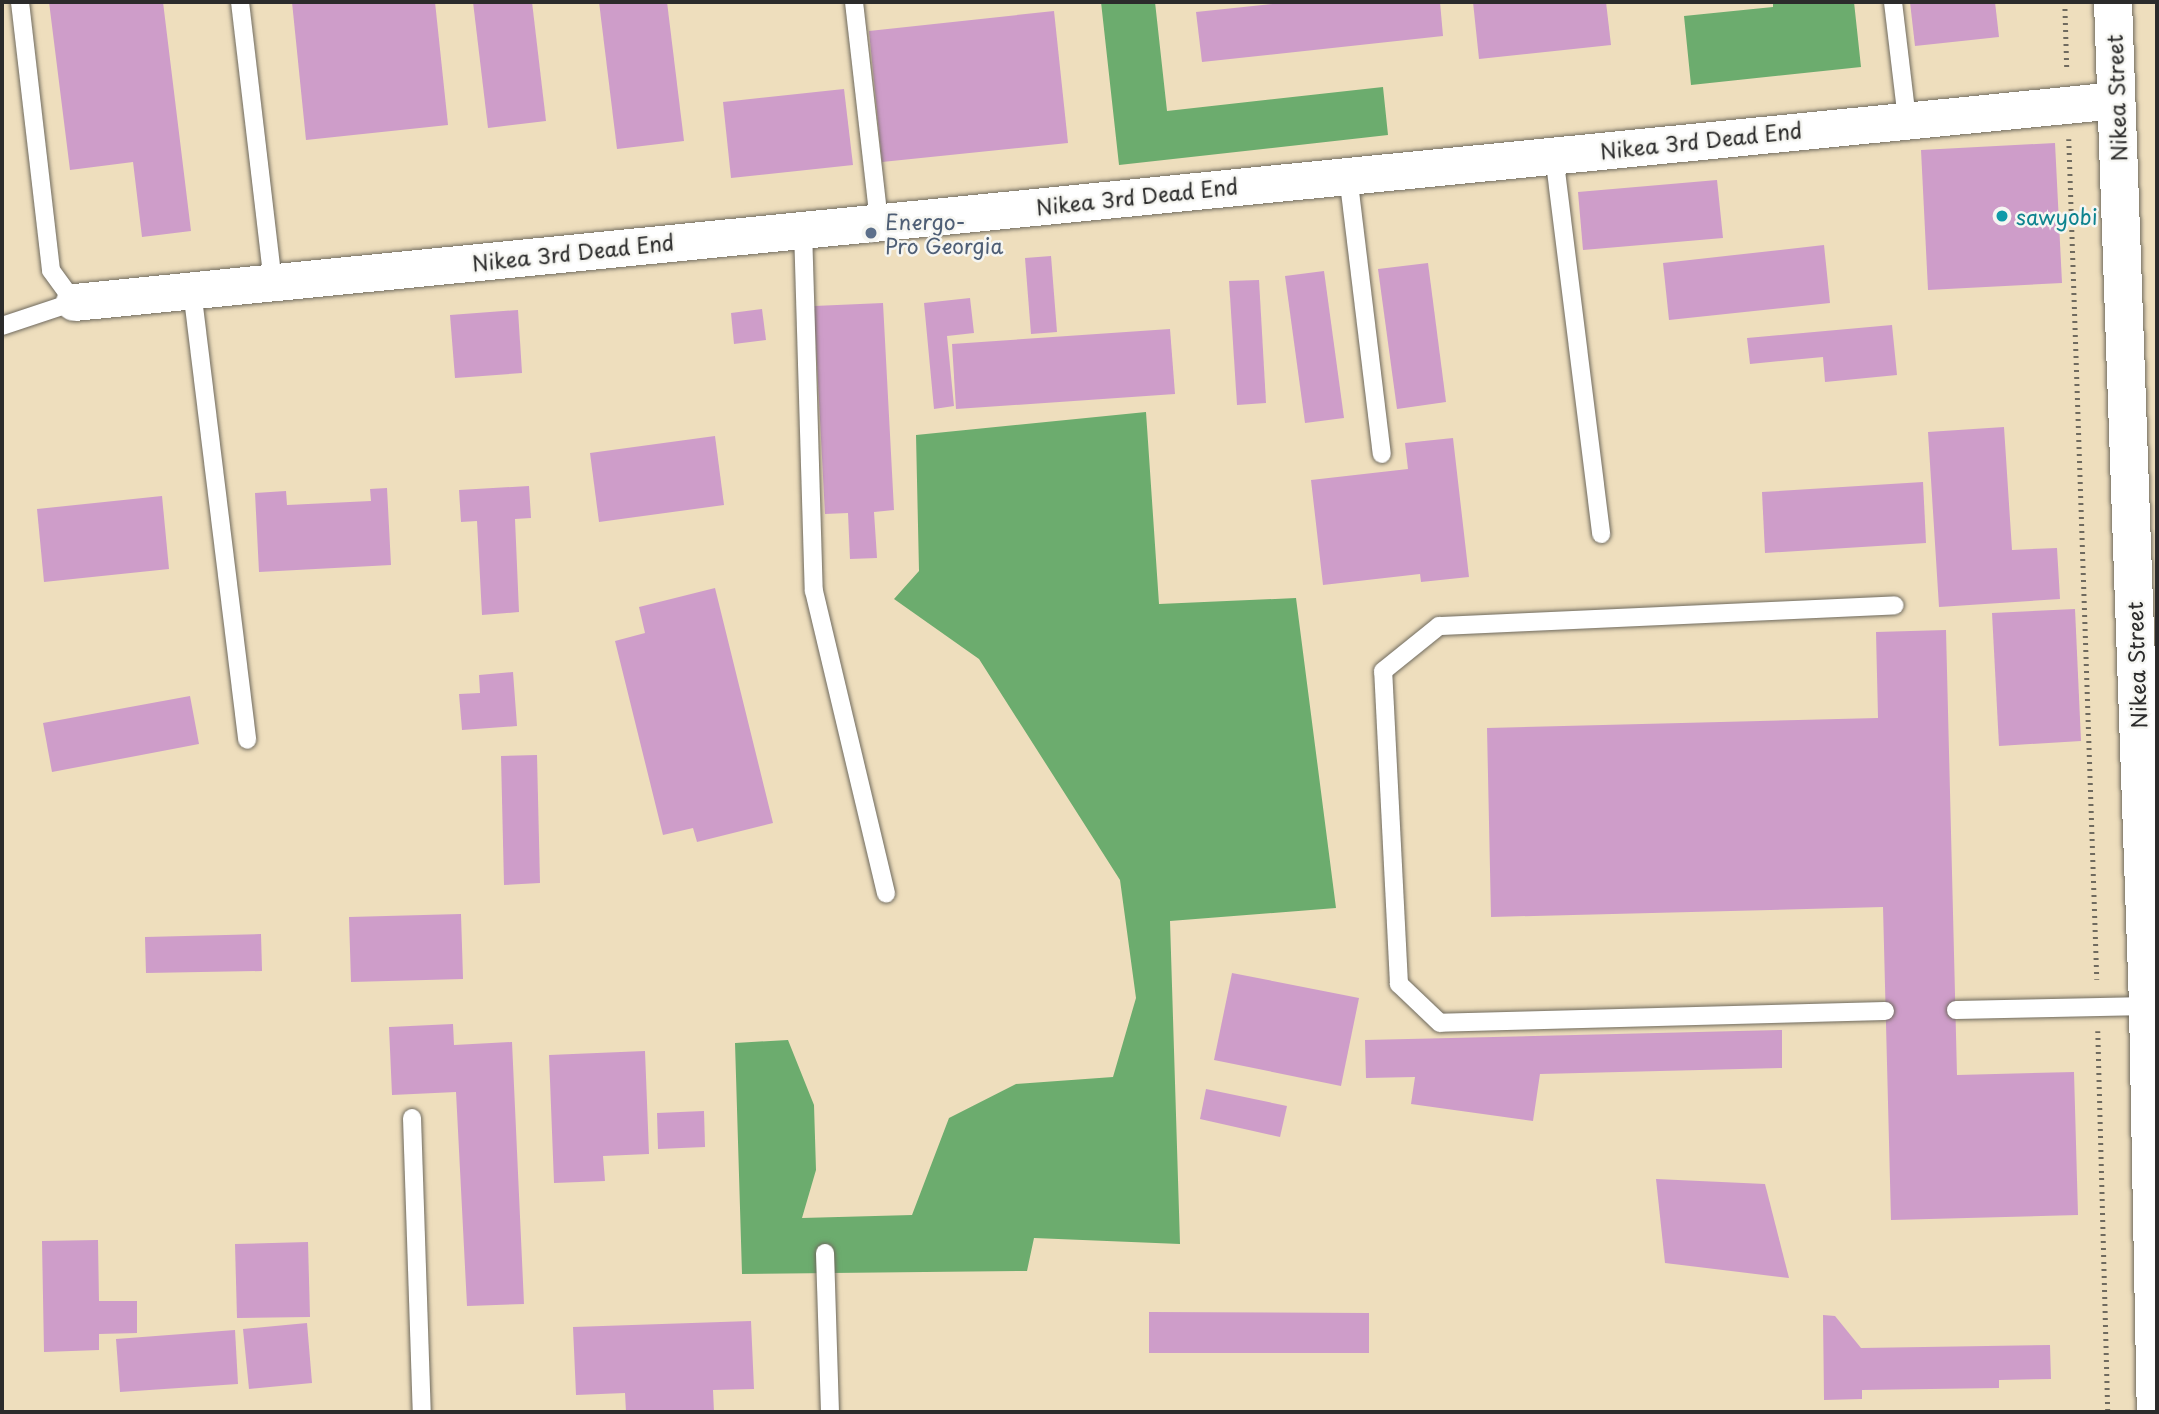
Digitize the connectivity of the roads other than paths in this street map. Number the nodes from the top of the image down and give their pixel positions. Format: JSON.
{"nodes":[{"id":1,"x":20,"y":2,"type":"edge"},
{"id":2,"x":240,"y":2,"type":"edge"},
{"id":3,"x":854,"y":2,"type":"edge"},
{"id":4,"x":1893,"y":2,"type":"edge"},
{"id":5,"x":2113,"y":2,"type":"edge"},
{"id":6,"x":2116,"y":100,"type":"junction"},
{"id":7,"x":1907,"y":120,"type":"junction"},
{"id":8,"x":1554,"y":155,"type":"junction"},
{"id":9,"x":1348,"y":175,"type":"junction"},
{"id":10,"x":879,"y":222,"type":"junction"},
{"id":11,"x":803,"y":229,"type":"junction"},
{"id":12,"x":274,"y":282,"type":"junction"},
{"id":13,"x":192,"y":290,"type":"junction"},
{"id":14,"x":74,"y":302,"type":"junction"},
{"id":15,"x":2,"y":326,"type":"edge"},
{"id":16,"x":1382,"y":454,"type":"dead end"},
{"id":17,"x":1601,"y":534,"type":"dead end"},
{"id":18,"x":1895,"y":605,"type":"dead end"},
{"id":19,"x":247,"y":740,"type":"dead end"},
{"id":20,"x":886,"y":894,"type":"dead end"},
{"id":21,"x":2148,"y":1006,"type":"junction"},
{"id":22,"x":1956,"y":1010,"type":"dead end"},
{"id":23,"x":1885,"y":1011,"type":"dead end"},
{"id":24,"x":412,"y":1118,"type":"dead end"},
{"id":25,"x":825,"y":1253,"type":"dead end"},
{"id":26,"x":422,"y":1412,"type":"edge"},
{"id":27,"x":830,"y":1412,"type":"edge"},
{"id":28,"x":2155,"y":1412,"type":"edge"}],
"edges":[{"from":1,"to":14,"type":"lane"},
{"from":2,"to":12,"type":"lane"},
{"from":3,"to":10,"type":"lane"},
{"from":4,"to":7,"type":"lane"},
{"from":5,"to":6,"type":"main road","name":"Nikea Street"},
{"from":6,"to":7,"type":"street","name":"Nikea 3rd Dead End"},
{"from":6,"to":21,"type":"main road","name":"Nikea Street"},
{"from":7,"to":8,"type":"street","name":"Nikea 3rd Dead End"},
{"from":8,"to":9,"type":"street","name":"Nikea 3rd Dead End"},
{"from":8,"to":17,"type":"lane"},
{"from":9,"to":10,"type":"street","name":"Nikea 3rd Dead End"},
{"from":9,"to":16,"type":"lane"},
{"from":10,"to":11,"type":"street","name":"Nikea 3rd Dead End"},
{"from":11,"to":12,"type":"street","name":"Nikea 3rd Dead End"},
{"from":11,"to":20,"type":"lane"},
{"from":12,"to":13,"type":"street","name":"Nikea 3rd Dead End"},
{"from":13,"to":14,"type":"street","name":"Nikea 3rd Dead End"},
{"from":13,"to":19,"type":"lane"},
{"from":14,"to":15,"type":"lane"},
{"from":18,"to":23,"type":"lane"},
{"from":21,"to":22,"type":"lane"},
{"from":21,"to":28,"type":"main road","name":"Nikea Street"},
{"from":24,"to":26,"type":"lane"},
{"from":25,"to":27,"type":"lane"}]}
